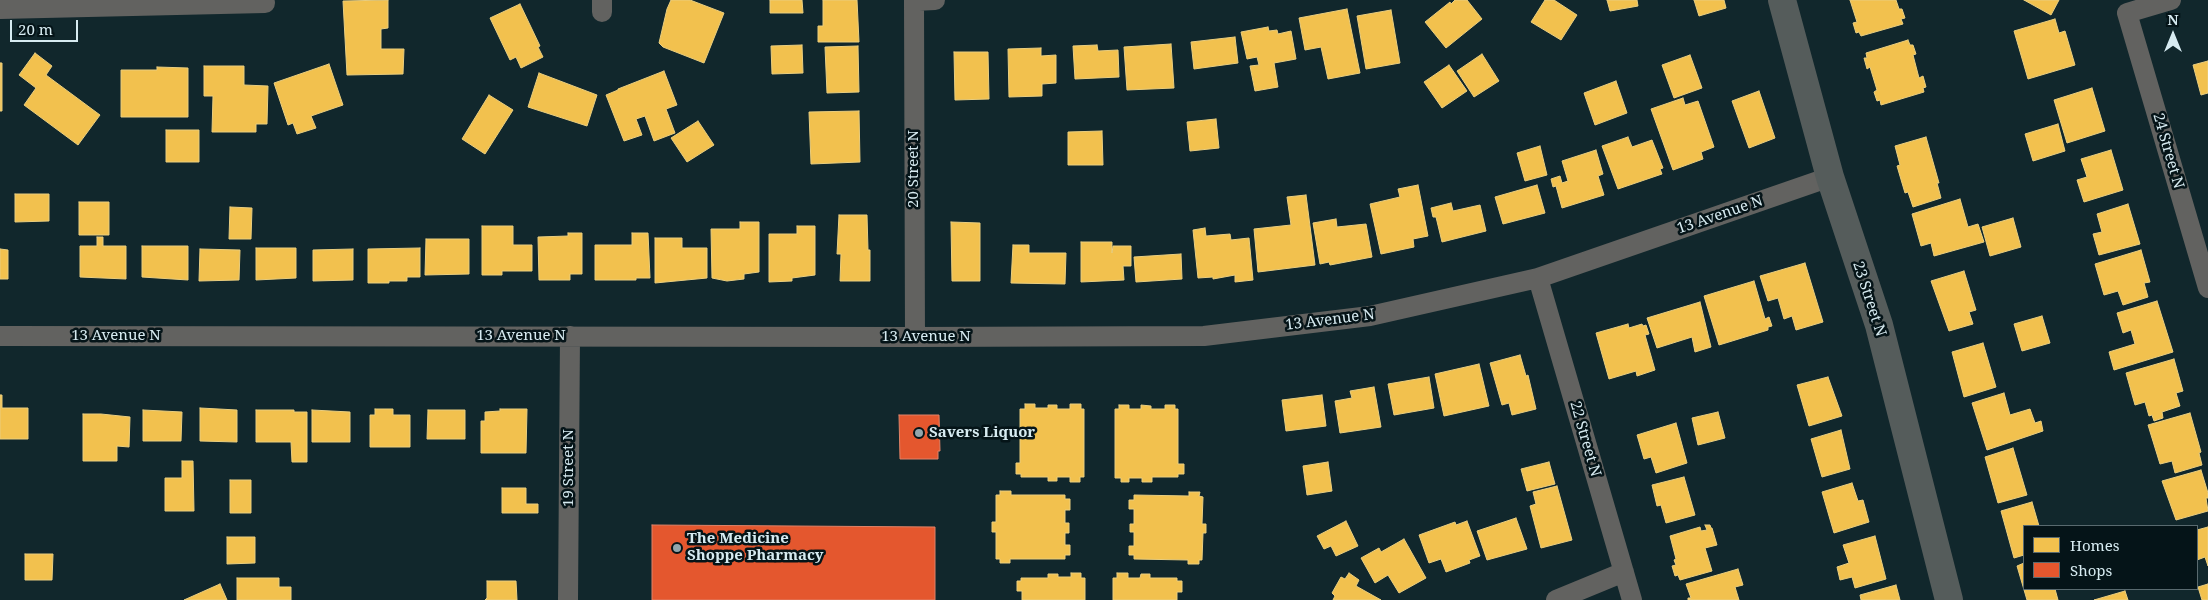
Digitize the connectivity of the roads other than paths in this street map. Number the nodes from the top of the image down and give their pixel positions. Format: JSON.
{"nodes":[{"id":1,"x":914,"y":0,"type":"edge"},
{"id":2,"x":935,"y":0,"type":"edge"},
{"id":3,"x":1782,"y":0,"type":"edge"},
{"id":4,"x":2170,"y":0,"type":"edge"},
{"id":5,"x":265,"y":2,"type":"dead end"},
{"id":6,"x":0,"y":9,"type":"edge"},
{"id":7,"x":1830,"y":177,"type":"junction"},
{"id":8,"x":1538,"y":278,"type":"junction"},
{"id":9,"x":2208,"y":288,"type":"edge"},
{"id":10,"x":0,"y":336,"type":"edge"},
{"id":11,"x":570,"y":336,"type":"junction"},
{"id":12,"x":915,"y":337,"type":"junction"},
{"id":13,"x":1624,"y":572,"type":"junction"},
{"id":14,"x":568,"y":600,"type":"edge"},
{"id":15,"x":1556,"y":600,"type":"edge"},
{"id":16,"x":1632,"y":600,"type":"edge"},
{"id":17,"x":1948,"y":600,"type":"edge"}],
"edges":[{"from":1,"to":2,"type":"street"},
{"from":1,"to":12,"type":"street","name":"20 Street N"},
{"from":3,"to":7,"type":"street","name":"23 Street N"},
{"from":4,"to":9,"type":"street","name":"24 Street N"},
{"from":5,"to":6,"type":"street"},
{"from":7,"to":8,"type":"street","name":"13 Avenue N"},
{"from":7,"to":17,"type":"street","name":"23 Street N"},
{"from":8,"to":12,"type":"street","name":"13 Avenue N"},
{"from":8,"to":13,"type":"street","name":"22 Street N"},
{"from":10,"to":11,"type":"street","name":"13 Avenue N"},
{"from":11,"to":12,"type":"street","name":"13 Avenue N"},
{"from":11,"to":14,"type":"street","name":"19 Street N"},
{"from":13,"to":15,"type":"street"},
{"from":13,"to":16,"type":"street","name":"22 Street N"}]}
